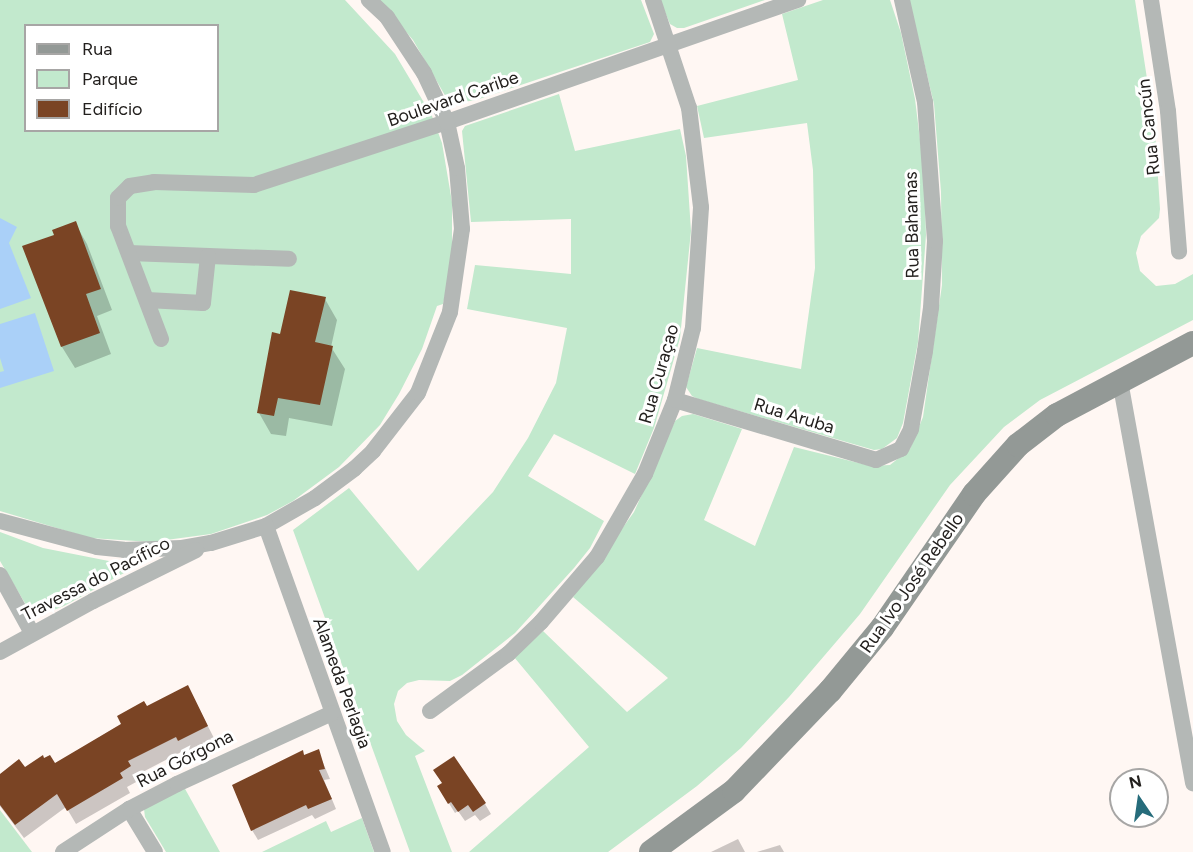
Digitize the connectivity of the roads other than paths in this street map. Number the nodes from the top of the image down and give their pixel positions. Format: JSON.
{"nodes":[{"id":1,"x":369,"y":0,"type":"edge"},
{"id":2,"x":653,"y":0,"type":"edge"},
{"id":3,"x":798,"y":0,"type":"edge"},
{"id":4,"x":902,"y":0,"type":"edge"},
{"id":5,"x":1151,"y":0,"type":"edge"},
{"id":6,"x":669,"y":45,"type":"junction"},
{"id":7,"x":447,"y":122,"type":"junction"},
{"id":8,"x":1179,"y":252,"type":"dead end"},
{"id":9,"x":129,"y":253,"type":"junction"},
{"id":10,"x":208,"y":256,"type":"junction"},
{"id":11,"x":289,"y":259,"type":"dead end"},
{"id":12,"x":147,"y":300,"type":"junction"},
{"id":13,"x":161,"y":339,"type":"dead end"},
{"id":14,"x":1193,"y":343,"type":"edge"},
{"id":15,"x":1120,"y":381,"type":"junction"},
{"id":16,"x":675,"y":400,"type":"junction"},
{"id":17,"x":901,"y":449,"type":"joint"},
{"id":18,"x":0,"y":521,"type":"edge"},
{"id":19,"x":266,"y":526,"type":"junction"},
{"id":20,"x":211,"y":543,"type":"junction"},
{"id":21,"x":0,"y":575,"type":"edge"},
{"id":22,"x":32,"y":633,"type":"junction"},
{"id":23,"x":0,"y":652,"type":"edge"},
{"id":24,"x":430,"y":711,"type":"dead end"},
{"id":25,"x":332,"y":713,"type":"junction"},
{"id":26,"x":1193,"y":783,"type":"edge"},
{"id":27,"x":129,"y":809,"type":"junction"},
{"id":28,"x":63,"y":852,"type":"edge"},
{"id":29,"x":155,"y":852,"type":"edge"},
{"id":30,"x":383,"y":852,"type":"edge"},
{"id":31,"x":651,"y":852,"type":"edge"}],
"edges":[{"from":1,"to":7,"type":"street"},
{"from":2,"to":6,"type":"street","name":"Rua Curaçao"},
{"from":3,"to":6,"type":"street","name":"Boulevard Caribe"},
{"from":4,"to":17,"type":"street","name":"Rua Bahamas"},
{"from":5,"to":8,"type":"street","name":"Rua Cancún"},
{"from":6,"to":7,"type":"street","name":"Boulevard Caribe"},
{"from":6,"to":16,"type":"street","name":"Rua Curaçao"},
{"from":7,"to":9,"type":"street","name":"Boulevard Caribe"},
{"from":7,"to":19,"type":"street"},
{"from":9,"to":10,"type":"street"},
{"from":9,"to":12,"type":"street"},
{"from":10,"to":11,"type":"street"},
{"from":10,"to":12,"type":"street"},
{"from":12,"to":13,"type":"street"},
{"from":14,"to":15,"type":"street","name":"Rua Ivo José Rebello"},
{"from":15,"to":26,"type":"street"},
{"from":15,"to":31,"type":"street","name":"Rua Ivo José Rebello"},
{"from":16,"to":17,"type":"street","name":"Rua Aruba"},
{"from":16,"to":24,"type":"street","name":"Rua Curaçao"},
{"from":18,"to":20,"type":"street"},
{"from":19,"to":20,"type":"street"},
{"from":19,"to":25,"type":"street","name":"Alameda Perlagia"},
{"from":20,"to":22,"type":"street","name":"Travessa do Pacífico"},
{"from":21,"to":22,"type":"street"},
{"from":22,"to":23,"type":"street","name":"Travessa do Pacífico"},
{"from":25,"to":27,"type":"street","name":"Rua Górgona"},
{"from":25,"to":30,"type":"street","name":"Alameda Perlagia"},
{"from":27,"to":28,"type":"street","name":"Rua Górgona"},
{"from":27,"to":29,"type":"street"}]}
